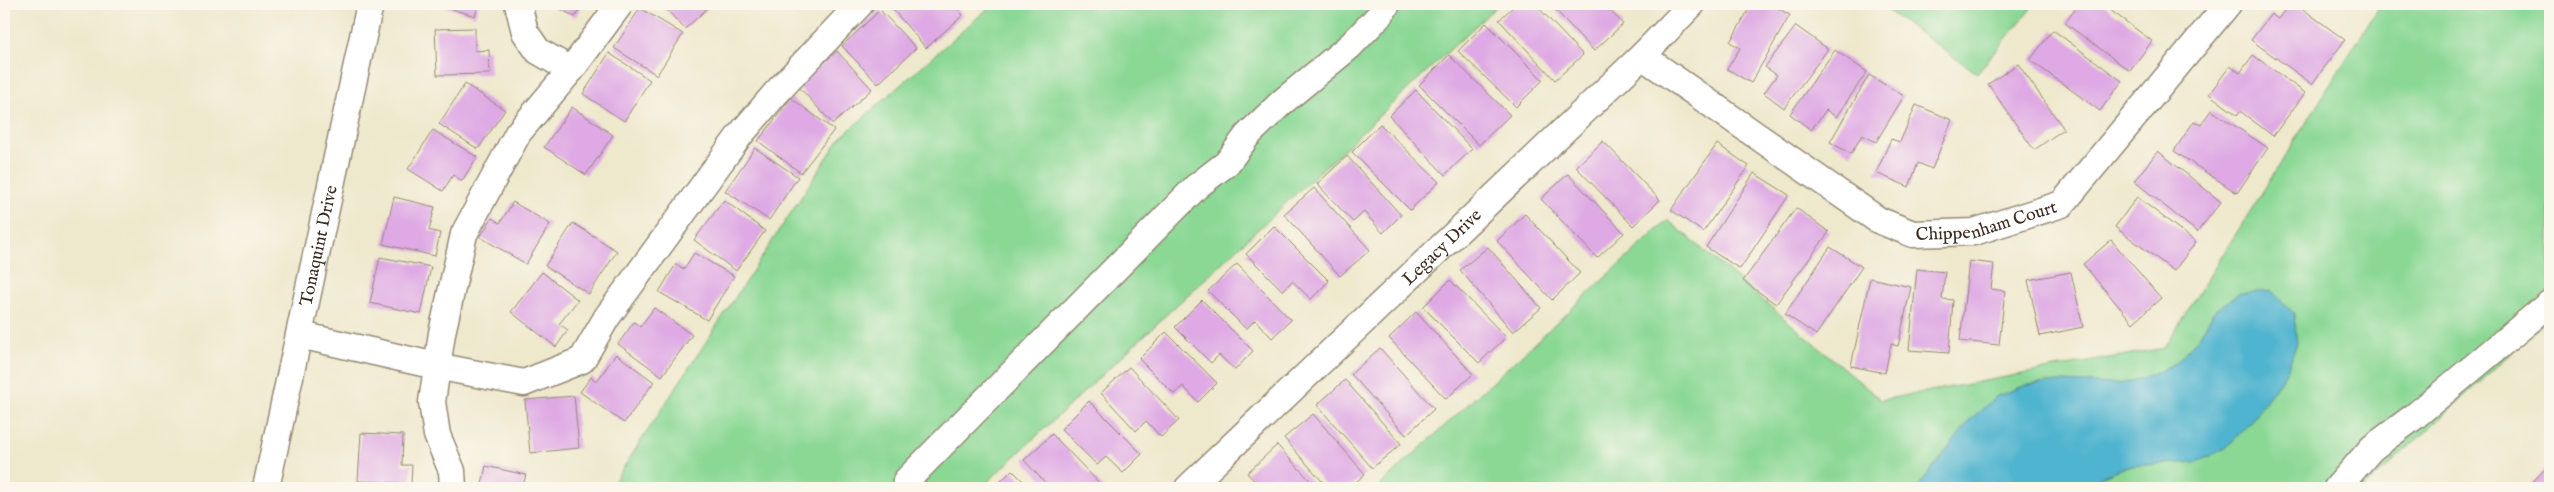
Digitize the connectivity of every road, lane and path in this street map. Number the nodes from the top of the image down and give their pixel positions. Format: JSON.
{"nodes":[{"id":1,"x":370,"y":4,"type":"edge"},
{"id":2,"x":518,"y":4,"type":"edge"},
{"id":3,"x":620,"y":4,"type":"edge"},
{"id":4,"x":860,"y":4,"type":"edge"},
{"id":5,"x":1387,"y":4,"type":"edge"},
{"id":6,"x":1692,"y":4,"type":"edge"},
{"id":7,"x":2228,"y":4,"type":"edge"},
{"id":8,"x":1642,"y":56,"type":"junction"},
{"id":9,"x":570,"y":70,"type":"junction"},
{"id":10,"x":2550,"y":303,"type":"edge"},
{"id":11,"x":300,"y":335,"type":"junction"},
{"id":12,"x":436,"y":366,"type":"junction"},
{"id":13,"x":266,"y":488,"type":"edge"},
{"id":14,"x":453,"y":488,"type":"edge"},
{"id":15,"x":905,"y":488,"type":"edge"},
{"id":16,"x":1188,"y":488,"type":"edge"},
{"id":17,"x":2337,"y":488,"type":"edge"}],
"edges":[{"from":1,"to":11,"type":"street","name":"Tonaquint Drive"},
{"from":2,"to":9,"type":"street"},
{"from":3,"to":9,"type":"street"},
{"from":4,"to":12,"type":"street"},
{"from":5,"to":15,"type":"street"},
{"from":6,"to":8,"type":"street","name":"Legacy Drive"},
{"from":7,"to":8,"type":"street","name":"Chippenham Court"},
{"from":8,"to":16,"type":"street","name":"Legacy Drive"},
{"from":9,"to":12,"type":"street"},
{"from":10,"to":17,"type":"street"},
{"from":11,"to":12,"type":"street"},
{"from":11,"to":13,"type":"street","name":"Tonaquint Drive"},
{"from":12,"to":14,"type":"street"}]}
